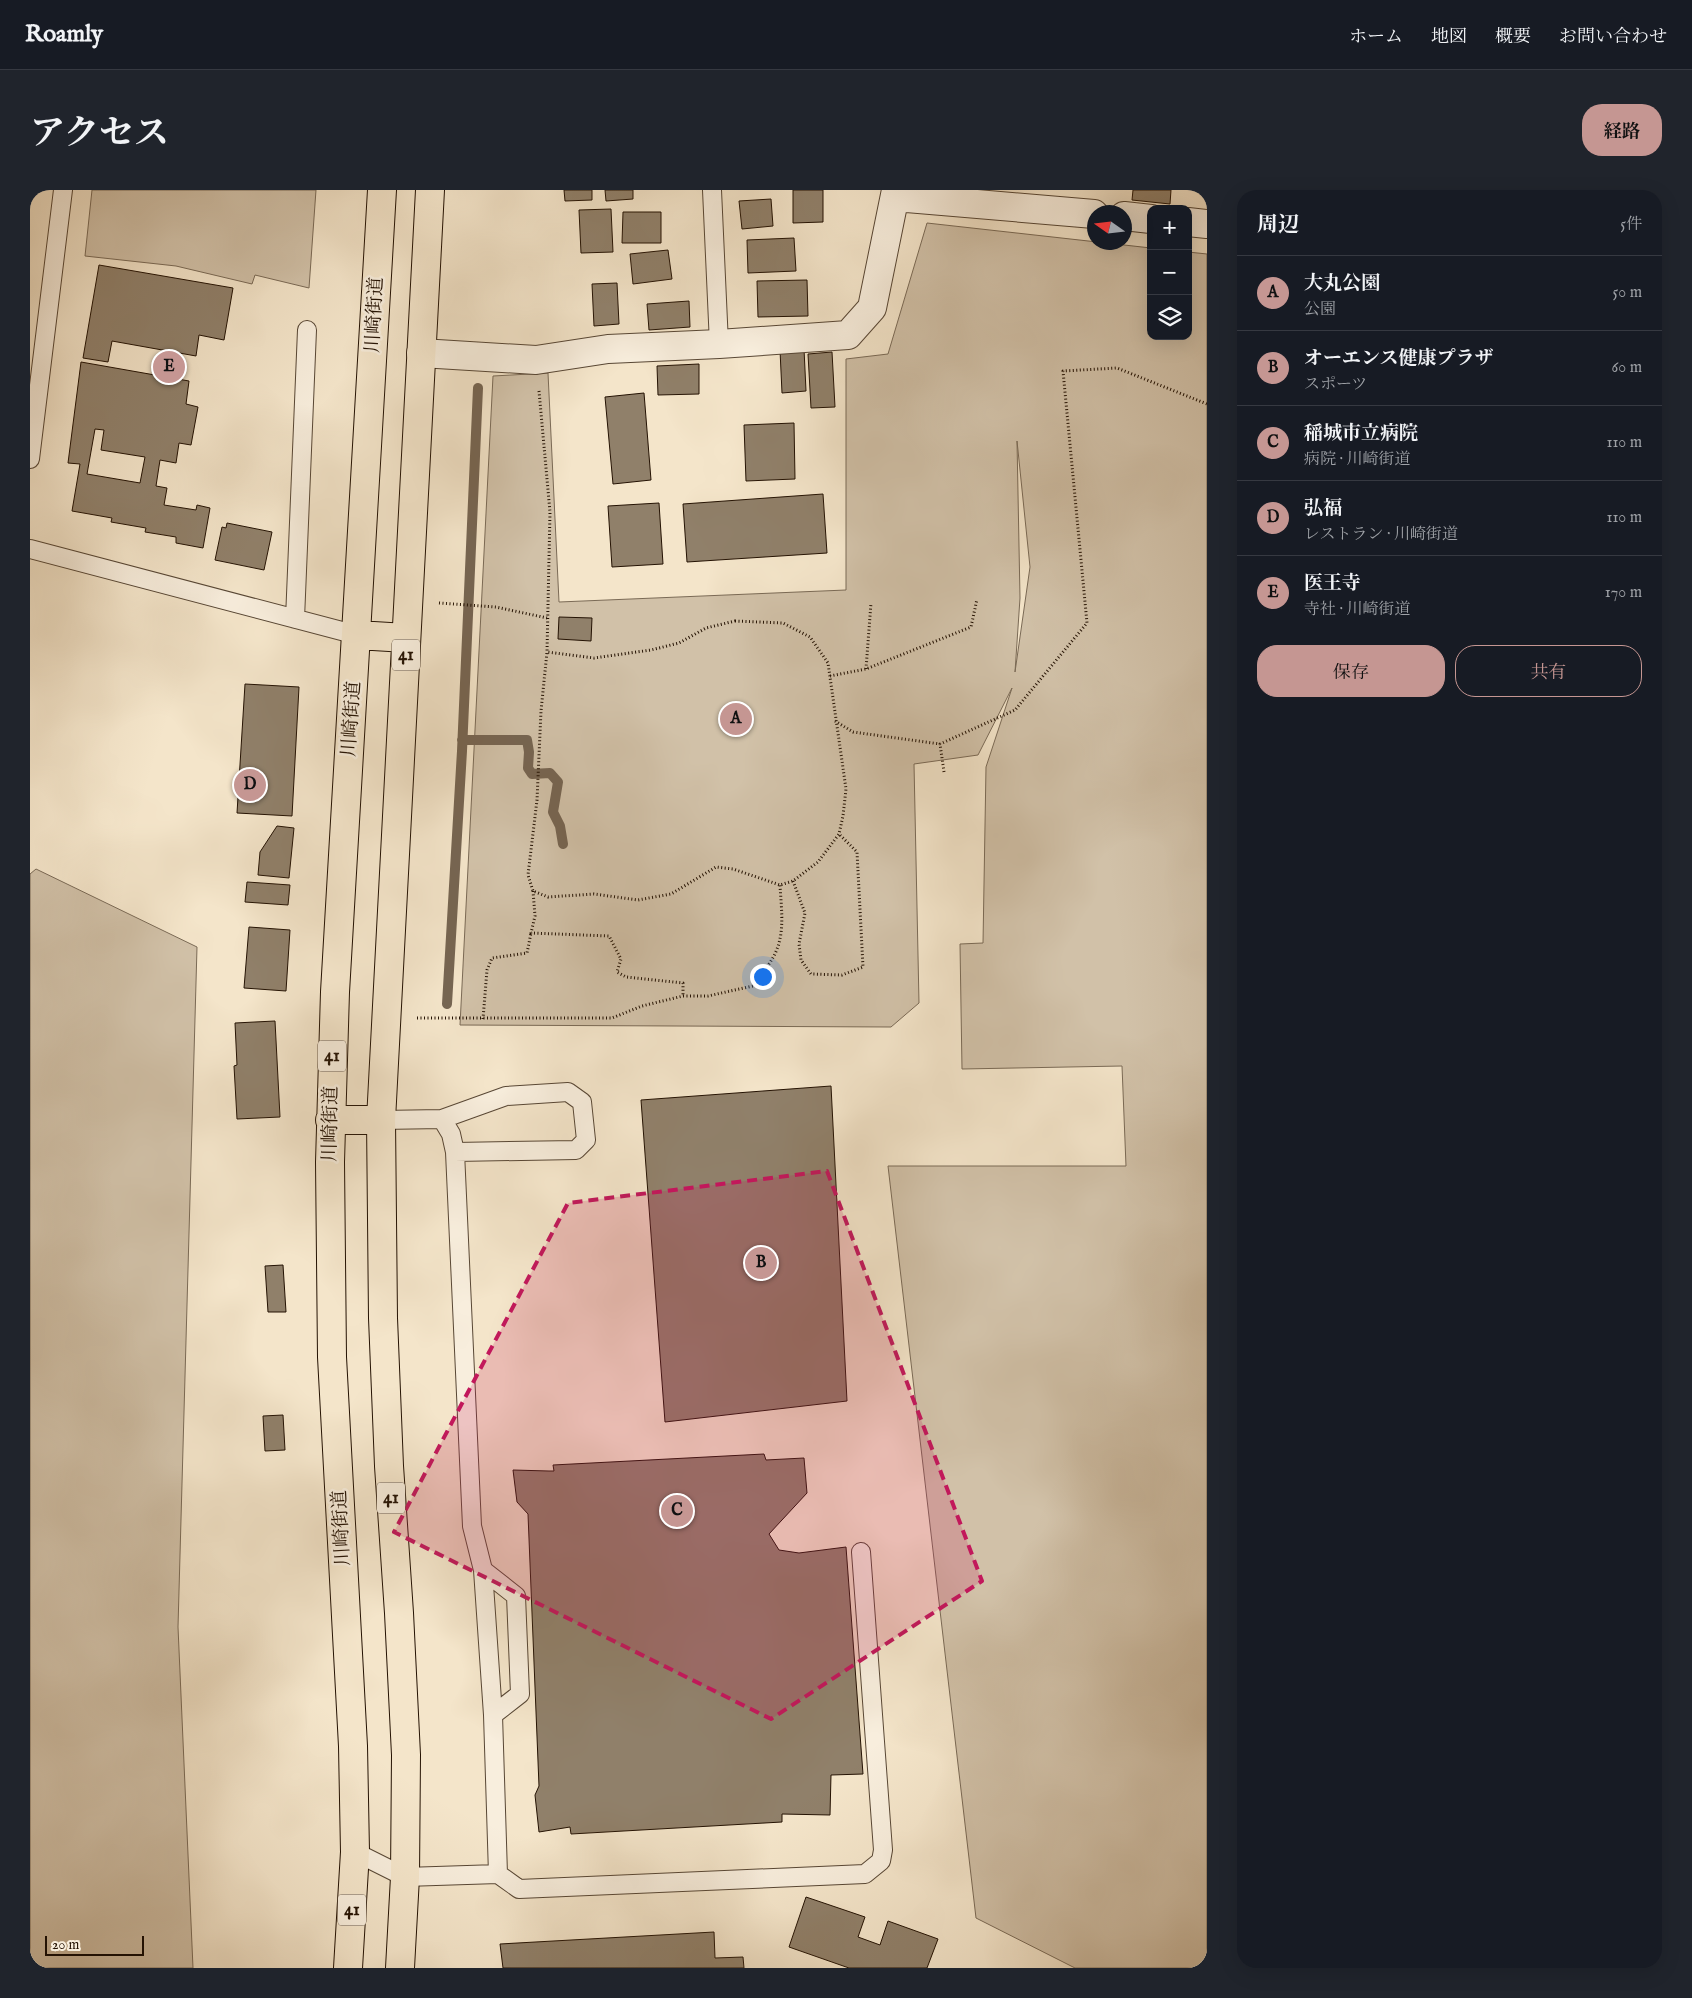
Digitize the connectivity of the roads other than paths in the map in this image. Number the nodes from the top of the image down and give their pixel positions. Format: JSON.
{"nodes":[{"id":1,"x":63,"y":190,"type":"edge"},
{"id":2,"x":382,"y":190,"type":"edge"},
{"id":3,"x":430,"y":190,"type":"edge"},
{"id":4,"x":712,"y":190,"type":"edge"},
{"id":5,"x":896,"y":193,"type":"edge"},
{"id":6,"x":1087,"y":213,"type":"edge"},
{"id":7,"x":1132,"y":217,"type":"edge"},
{"id":8,"x":1147,"y":219,"type":"edge"},
{"id":9,"x":1192,"y":222,"type":"edge"},
{"id":10,"x":1207,"y":224,"type":"edge"},
{"id":11,"x":307,"y":330,"type":"dead end"},
{"id":12,"x":719,"y":344,"type":"junction"},
{"id":13,"x":421,"y":353,"type":"junction"},
{"id":14,"x":30,"y":459,"type":"edge"},
{"id":15,"x":30,"y":549,"type":"edge"},
{"id":16,"x":295,"y":619,"type":"junction"},
{"id":17,"x":357,"y":635,"type":"junction"},
{"id":18,"x":406,"y":638,"type":"junction"},
{"id":19,"x":442,"y":1119,"type":"junction"},
{"id":20,"x":330,"y":1120,"type":"junction"},
{"id":21,"x":381,"y":1120,"type":"junction"},
{"id":22,"x":455,"y":1152,"type":"junction"},
{"id":23,"x":861,"y":1552,"type":"dead end"},
{"id":24,"x":483,"y":1570,"type":"junction"},
{"id":25,"x":494,"y":1715,"type":"junction"},
{"id":26,"x":355,"y":1852,"type":"junction"},
{"id":27,"x":498,"y":1874,"type":"junction"},
{"id":28,"x":405,"y":1876,"type":"junction"},
{"id":29,"x":348,"y":1968,"type":"edge"},
{"id":30,"x":400,"y":1968,"type":"edge"}],
"edges":[{"from":1,"to":14,"type":"lane"},
{"from":2,"to":17,"type":"main road","name":"川崎街道","number":"41"},
{"from":3,"to":13,"type":"main road","number":"41"},
{"from":4,"to":12,"type":"lane"},
{"from":5,"to":6,"type":"street"},
{"from":5,"to":12,"type":"street"},
{"from":7,"to":8,"type":"street"},
{"from":9,"to":10,"type":"street"},
{"from":11,"to":16,"type":"lane"},
{"from":12,"to":13,"type":"street"},
{"from":13,"to":18,"type":"main road","number":"41"},
{"from":15,"to":16,"type":"lane"},
{"from":16,"to":17,"type":"lane"},
{"from":17,"to":18,"type":"main road"},
{"from":17,"to":20,"type":"main road","name":"川崎街道","number":"41"},
{"from":18,"to":21,"type":"main road","number":"41"},
{"from":19,"to":21,"type":"lane"},
{"from":19,"to":22,"type":"lane"},
{"from":19,"to":22,"type":"lane"},
{"from":20,"to":21,"type":"main road"},
{"from":20,"to":26,"type":"main road","name":"川崎街道","number":"41"},
{"from":21,"to":28,"type":"main road","number":"41"},
{"from":22,"to":24,"type":"lane"},
{"from":23,"to":27,"type":"lane"},
{"from":24,"to":25,"type":"lane"},
{"from":24,"to":25,"type":"lane"},
{"from":25,"to":27,"type":"lane"},
{"from":26,"to":28,"type":"lane"},
{"from":26,"to":29,"type":"main road","name":"川崎街道","number":"41"},
{"from":27,"to":28,"type":"lane"},
{"from":28,"to":30,"type":"main road","number":"41"}]}
